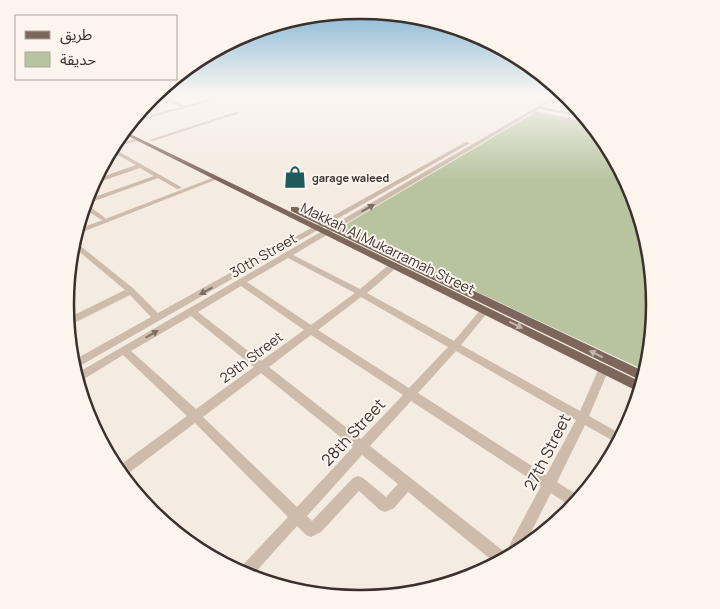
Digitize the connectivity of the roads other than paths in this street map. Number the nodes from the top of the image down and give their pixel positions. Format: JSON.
{"nodes":[{"id":1,"x":208,"y":122,"type":"edge"},
{"id":2,"x":509,"y":122,"type":"edge"},
{"id":3,"x":513,"y":122,"type":"edge"},
{"id":4,"x":133,"y":132,"type":"edge"},
{"id":5,"x":130,"y":135,"type":"edge"},
{"id":6,"x":139,"y":139,"type":"junction"},
{"id":7,"x":151,"y":140,"type":"junction"},
{"id":8,"x":124,"y":144,"type":"edge"},
{"id":9,"x":118,"y":153,"type":"edge"},
{"id":10,"x":140,"y":166,"type":"junction"},
{"id":11,"x":158,"y":176,"type":"junction"},
{"id":12,"x":216,"y":176,"type":"junction"},
{"id":13,"x":104,"y":179,"type":"edge"},
{"id":14,"x":179,"y":188,"type":"junction"},
{"id":15,"x":94,"y":201,"type":"edge"},
{"id":16,"x":91,"y":208,"type":"edge"},
{"id":17,"x":102,"y":218,"type":"junction"},
{"id":18,"x":86,"y":224,"type":"edge"},
{"id":19,"x":325,"y":228,"type":"junction"},
{"id":20,"x":84,"y":230,"type":"edge"},
{"id":21,"x":80,"y":249,"type":"edge"},
{"id":22,"x":288,"y":255,"type":"junction"},
{"id":23,"x":394,"y":266,"type":"junction"},
{"id":24,"x":241,"y":282,"type":"junction"},
{"id":25,"x":131,"y":291,"type":"junction"},
{"id":26,"x":361,"y":293,"type":"junction"},
{"id":27,"x":485,"y":310,"type":"junction"},
{"id":28,"x":191,"y":311,"type":"junction"},
{"id":29,"x":158,"y":318,"type":"junction"},
{"id":30,"x":75,"y":319,"type":"edge"},
{"id":31,"x":311,"y":330,"type":"junction"},
{"id":32,"x":455,"y":346,"type":"junction"},
{"id":33,"x":124,"y":350,"type":"junction"},
{"id":34,"x":80,"y":361,"type":"edge"},
{"id":35,"x":261,"y":367,"type":"junction"},
{"id":36,"x":604,"y":368,"type":"junction"},
{"id":37,"x":83,"y":374,"type":"edge"},
{"id":38,"x":637,"y":374,"type":"edge"},
{"id":39,"x":634,"y":384,"type":"edge"},
{"id":40,"x":410,"y":394,"type":"junction"},
{"id":41,"x":195,"y":416,"type":"junction"},
{"id":42,"x":583,"y":418,"type":"junction"},
{"id":43,"x":614,"y":435,"type":"edge"},
{"id":44,"x":362,"y":447,"type":"junction"},
{"id":45,"x":126,"y":468,"type":"edge"},
{"id":46,"x":407,"y":483,"type":"junction"},
{"id":47,"x":550,"y":484,"type":"junction"},
{"id":48,"x":570,"y":498,"type":"edge"},
{"id":49,"x":297,"y":516,"type":"junction"},
{"id":50,"x":519,"y":542,"type":"edge"},
{"id":51,"x":497,"y":555,"type":"edge"},
{"id":52,"x":250,"y":568,"type":"edge"}],
"edges":[{"from":1,"to":7,"type":"street"},
{"from":2,"to":19,"type":"street","name":"30th Street"},
{"from":19,"to":3,"type":"street","name":"30th Street","one_way":true},
{"from":4,"to":7,"type":"main road","name":"Makkah Al Mukarramah Street"},
{"from":5,"to":6,"type":"main road","name":"Makkah Al Mukarramah Street"},
{"from":6,"to":8,"type":"street"},
{"from":6,"to":12,"type":"main road","name":"Makkah Al Mukarramah Street"},
{"from":7,"to":12,"type":"main road","name":"Makkah Al Mukarramah Street"},
{"from":9,"to":10,"type":"street"},
{"from":10,"to":11,"type":"street"},
{"from":10,"to":13,"type":"street"},
{"from":11,"to":14,"type":"street"},
{"from":11,"to":15,"type":"street"},
{"from":12,"to":14,"type":"street"},
{"from":12,"to":19,"type":"main road","name":"Makkah Al Mukarramah Street"},
{"from":12,"to":20,"type":"street"},
{"from":14,"to":17,"type":"street"},
{"from":16,"to":17,"type":"street"},
{"from":17,"to":18,"type":"street"},
{"from":19,"to":22,"type":"street","name":"30th Street"},
{"from":19,"to":23,"type":"main road","name":"Makkah Al Mukarramah Street"},
{"from":19,"to":29,"type":"street","name":"30th Street","one_way":true},
{"from":38,"to":19,"type":"main road","name":"Makkah Al Mukarramah Street","one_way":true},
{"from":21,"to":25,"type":"street"},
{"from":22,"to":24,"type":"street","name":"30th Street"},
{"from":22,"to":26,"type":"street"},
{"from":23,"to":26,"type":"street","name":"29th Street"},
{"from":23,"to":27,"type":"main road","name":"Makkah Al Mukarramah Street"},
{"from":24,"to":28,"type":"street","name":"30th Street"},
{"from":24,"to":31,"type":"street"},
{"from":25,"to":29,"type":"street"},
{"from":25,"to":30,"type":"street"},
{"from":26,"to":31,"type":"street","name":"29th Street"},
{"from":26,"to":32,"type":"street"},
{"from":27,"to":32,"type":"street","name":"28th Street"},
{"from":27,"to":36,"type":"main road","name":"Makkah Al Mukarramah Street","one_way":true},
{"from":33,"to":28,"type":"street","name":"30th Street","one_way":true},
{"from":28,"to":35,"type":"street"},
{"from":29,"to":34,"type":"street","name":"30th Street"},
{"from":31,"to":35,"type":"street","name":"29th Street"},
{"from":31,"to":40,"type":"street"},
{"from":32,"to":40,"type":"street","name":"28th Street"},
{"from":32,"to":42,"type":"street"},
{"from":33,"to":37,"type":"street","name":"30th Street"},
{"from":33,"to":41,"type":"street"},
{"from":35,"to":41,"type":"street","name":"29th Street"},
{"from":35,"to":44,"type":"street"},
{"from":36,"to":39,"type":"main road","name":"Makkah Al Mukarramah Street"},
{"from":36,"to":42,"type":"street","name":"27th Street"},
{"from":40,"to":44,"type":"street","name":"28th Street"},
{"from":40,"to":47,"type":"street"},
{"from":41,"to":45,"type":"street","name":"29th Street"},
{"from":41,"to":49,"type":"street"},
{"from":42,"to":43,"type":"street"},
{"from":42,"to":47,"type":"street","name":"27th Street"},
{"from":44,"to":46,"type":"street"},
{"from":44,"to":49,"type":"street","name":"28th Street"},
{"from":46,"to":49,"type":"street"},
{"from":46,"to":51,"type":"street"},
{"from":47,"to":48,"type":"street"},
{"from":47,"to":50,"type":"street","name":"27th Street"},
{"from":49,"to":52,"type":"street","name":"28th Street"}]}
